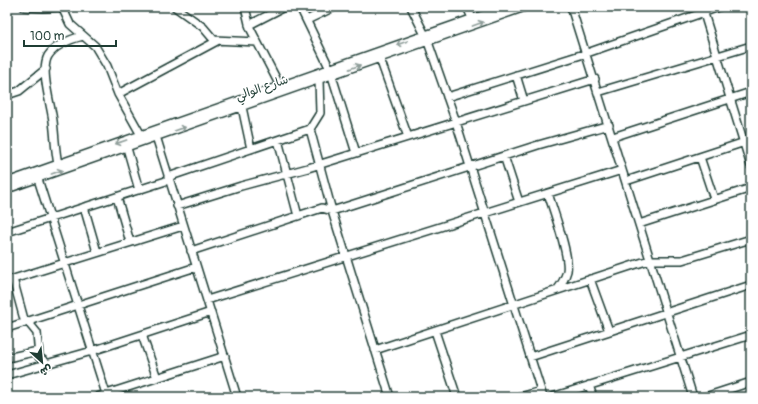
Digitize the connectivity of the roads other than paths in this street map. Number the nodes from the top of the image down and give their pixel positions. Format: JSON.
{"nodes":[{"id":1,"x":24,"y":7,"type":"edge"},
{"id":2,"x":62,"y":7,"type":"edge"},
{"id":3,"x":175,"y":7,"type":"edge"},
{"id":4,"x":244,"y":7,"type":"edge"},
{"id":5,"x":284,"y":7,"type":"edge"},
{"id":6,"x":300,"y":7,"type":"edge"},
{"id":7,"x":334,"y":7,"type":"edge"},
{"id":8,"x":411,"y":7,"type":"edge"},
{"id":9,"x":467,"y":7,"type":"edge"},
{"id":10,"x":505,"y":7,"type":"edge"},
{"id":11,"x":525,"y":7,"type":"edge"},
{"id":12,"x":571,"y":7,"type":"edge"},
{"id":13,"x":719,"y":7,"type":"edge"},
{"id":14,"x":703,"y":10,"type":"edge"},
{"id":15,"x":472,"y":18,"type":"junction"},
{"id":16,"x":307,"y":20,"type":"junction"},
{"id":17,"x":249,"y":25,"type":"junction"},
{"id":18,"x":82,"y":36,"type":"junction"},
{"id":19,"x":426,"y":38,"type":"junction"},
{"id":20,"x":217,"y":41,"type":"junction"},
{"id":21,"x":257,"y":42,"type":"junction"},
{"id":22,"x":751,"y":46,"type":"edge"},
{"id":23,"x":587,"y":53,"type":"junction"},
{"id":24,"x":717,"y":57,"type":"junction"},
{"id":25,"x":380,"y":59,"type":"junction"},
{"id":26,"x":46,"y":69,"type":"junction"},
{"id":27,"x":331,"y":72,"type":"junction"},
{"id":28,"x":516,"y":75,"type":"junction"},
{"id":29,"x":595,"y":79,"type":"junction"},
{"id":30,"x":319,"y":80,"type":"junction"},
{"id":31,"x":280,"y":86,"type":"junction"},
{"id":32,"x":598,"y":92,"type":"junction"},
{"id":33,"x":751,"y":92,"type":"edge"},
{"id":34,"x":118,"y":94,"type":"junction"},
{"id":35,"x":7,"y":95,"type":"edge"},
{"id":36,"x":447,"y":97,"type":"junction"},
{"id":37,"x":730,"y":99,"type":"junction"},
{"id":38,"x":524,"y":101,"type":"junction"},
{"id":39,"x":242,"y":107,"type":"junction"},
{"id":40,"x":456,"y":122,"type":"junction"},
{"id":41,"x":609,"y":125,"type":"junction"},
{"id":42,"x":310,"y":129,"type":"junction"},
{"id":43,"x":156,"y":134,"type":"junction"},
{"id":44,"x":141,"y":135,"type":"junction"},
{"id":45,"x":408,"y":137,"type":"junction"},
{"id":46,"x":613,"y":137,"type":"junction"},
{"id":47,"x":278,"y":140,"type":"junction"},
{"id":48,"x":751,"y":140,"type":"edge"},
{"id":49,"x":743,"y":142,"type":"junction"},
{"id":50,"x":127,"y":148,"type":"junction"},
{"id":51,"x":251,"y":148,"type":"junction"},
{"id":52,"x":356,"y":154,"type":"junction"},
{"id":53,"x":504,"y":156,"type":"junction"},
{"id":54,"x":700,"y":157,"type":"junction"},
{"id":55,"x":58,"y":164,"type":"junction"},
{"id":56,"x":319,"y":165,"type":"junction"},
{"id":57,"x":751,"y":166,"type":"edge"},
{"id":58,"x":470,"y":167,"type":"junction"},
{"id":59,"x":622,"y":170,"type":"junction"},
{"id":60,"x":286,"y":174,"type":"junction"},
{"id":61,"x":169,"y":178,"type":"junction"},
{"id":62,"x":38,"y":179,"type":"junction"},
{"id":63,"x":626,"y":181,"type":"junction"},
{"id":64,"x":7,"y":182,"type":"edge"},
{"id":65,"x":751,"y":188,"type":"edge"},
{"id":66,"x":7,"y":189,"type":"edge"},
{"id":67,"x":139,"y":190,"type":"junction"},
{"id":68,"x":548,"y":193,"type":"junction"},
{"id":69,"x":117,"y":196,"type":"junction"},
{"id":70,"x":714,"y":199,"type":"junction"},
{"id":71,"x":519,"y":202,"type":"junction"},
{"id":72,"x":177,"y":206,"type":"junction"},
{"id":73,"x":84,"y":207,"type":"junction"},
{"id":74,"x":332,"y":211,"type":"junction"},
{"id":75,"x":484,"y":214,"type":"junction"},
{"id":76,"x":298,"y":216,"type":"junction"},
{"id":77,"x":50,"y":218,"type":"junction"},
{"id":78,"x":639,"y":224,"type":"junction"},
{"id":79,"x":183,"y":226,"type":"junction"},
{"id":80,"x":7,"y":232,"type":"edge"},
{"id":81,"x":751,"y":239,"type":"edge"},
{"id":82,"x":130,"y":242,"type":"junction"},
{"id":83,"x":191,"y":251,"type":"junction"},
{"id":84,"x":97,"y":252,"type":"junction"},
{"id":85,"x":347,"y":256,"type":"junction"},
{"id":86,"x":649,"y":260,"type":"junction"},
{"id":87,"x":64,"y":262,"type":"junction"},
{"id":88,"x":196,"y":267,"type":"junction"},
{"id":89,"x":590,"y":279,"type":"junction"},
{"id":90,"x":10,"y":280,"type":"edge"},
{"id":91,"x":751,"y":285,"type":"edge"},
{"id":92,"x":557,"y":290,"type":"junction"},
{"id":93,"x":207,"y":300,"type":"junction"},
{"id":94,"x":513,"y":304,"type":"junction"},
{"id":95,"x":78,"y":306,"type":"junction"},
{"id":96,"x":211,"y":312,"type":"junction"},
{"id":97,"x":666,"y":312,"type":"junction"},
{"id":98,"x":27,"y":322,"type":"junction"},
{"id":99,"x":7,"y":328,"type":"edge"},
{"id":100,"x":435,"y":331,"type":"junction"},
{"id":101,"x":609,"y":331,"type":"junction"},
{"id":102,"x":142,"y":335,"type":"junction"},
{"id":103,"x":751,"y":335,"type":"edge"},
{"id":104,"x":375,"y":350,"type":"junction"},
{"id":105,"x":38,"y":351,"type":"junction"},
{"id":106,"x":92,"y":351,"type":"junction"},
{"id":107,"x":225,"y":356,"type":"junction"},
{"id":108,"x":681,"y":356,"type":"junction"},
{"id":109,"x":530,"y":357,"type":"junction"},
{"id":110,"x":7,"y":358,"type":"edge"},
{"id":111,"x":48,"y":364,"type":"junction"},
{"id":112,"x":7,"y":375,"type":"edge"},
{"id":113,"x":157,"y":378,"type":"junction"},
{"id":114,"x":751,"y":382,"type":"edge"},
{"id":115,"x":589,"y":385,"type":"junction"},
{"id":116,"x":542,"y":394,"type":"edge"},
{"id":117,"x":106,"y":396,"type":"edge"},
{"id":118,"x":97,"y":397,"type":"edge"},
{"id":119,"x":237,"y":397,"type":"edge"},
{"id":120,"x":390,"y":397,"type":"edge"},
{"id":121,"x":457,"y":397,"type":"edge"},
{"id":122,"x":520,"y":397,"type":"edge"},
{"id":123,"x":552,"y":397,"type":"edge"},
{"id":124,"x":593,"y":397,"type":"edge"},
{"id":125,"x":693,"y":397,"type":"edge"},
{"id":126,"x":705,"y":397,"type":"edge"}],
"edges":[{"from":1,"to":2,"type":"street"},
{"from":2,"to":18,"type":"street"},
{"from":3,"to":20,"type":"street"},
{"from":4,"to":17,"type":"street"},
{"from":5,"to":17,"type":"street"},
{"from":6,"to":16,"type":"street"},
{"from":7,"to":16,"type":"street"},
{"from":8,"to":19,"type":"street"},
{"from":9,"to":15,"type":"street"},
{"from":10,"to":15,"type":"street","name":"شارع الوالي"},
{"from":19,"to":11,"type":"street","name":"شارع الوالي","one_way":true},
{"from":12,"to":23,"type":"street"},
{"from":13,"to":14,"type":"street"},
{"from":14,"to":23,"type":"street"},
{"from":14,"to":24,"type":"street"},
{"from":15,"to":19,"type":"street","name":"شارع الوالي"},
{"from":16,"to":27,"type":"street"},
{"from":17,"to":21,"type":"street"},
{"from":18,"to":26,"type":"street"},
{"from":18,"to":34,"type":"street"},
{"from":19,"to":25,"type":"street","name":"شارع الوالي"},
{"from":19,"to":27,"type":"street","name":"شارع الوالي","one_way":true},
{"from":19,"to":36,"type":"street"},
{"from":20,"to":21,"type":"street"},
{"from":20,"to":34,"type":"street"},
{"from":21,"to":31,"type":"street"},
{"from":22,"to":24,"type":"street"},
{"from":23,"to":28,"type":"street"},
{"from":23,"to":29,"type":"street"},
{"from":24,"to":32,"type":"street"},
{"from":24,"to":37,"type":"street"},
{"from":27,"to":25,"type":"street","name":"شارع الوالي","one_way":true},
{"from":25,"to":45,"type":"street"},
{"from":26,"to":35,"type":"street"},
{"from":26,"to":55,"type":"street"},
{"from":27,"to":30,"type":"street","name":"شارع الوالي"},
{"from":27,"to":31,"type":"street","name":"شارع الوالي"},
{"from":27,"to":52,"type":"street"},
{"from":28,"to":36,"type":"street"},
{"from":28,"to":38,"type":"street"},
{"from":29,"to":32,"type":"street"},
{"from":29,"to":38,"type":"street"},
{"from":30,"to":39,"type":"street","name":"شارع الوالي"},
{"from":30,"to":42,"type":"street"},
{"from":31,"to":43,"type":"street","name":"شارع الوالي"},
{"from":32,"to":41,"type":"street"},
{"from":33,"to":37,"type":"street"},
{"from":34,"to":44,"type":"street"},
{"from":36,"to":40,"type":"street"},
{"from":37,"to":46,"type":"street"},
{"from":37,"to":49,"type":"street"},
{"from":38,"to":40,"type":"street"},
{"from":43,"to":39,"type":"street","name":"شارع الوالي","one_way":true},
{"from":39,"to":51,"type":"street"},
{"from":40,"to":45,"type":"street"},
{"from":40,"to":58,"type":"street"},
{"from":41,"to":46,"type":"street"},
{"from":41,"to":53,"type":"street"},
{"from":42,"to":47,"type":"street"},
{"from":42,"to":56,"type":"street"},
{"from":43,"to":44,"type":"street","name":"شارع الوالي"},
{"from":43,"to":50,"type":"street","name":"شارع الوالي"},
{"from":43,"to":61,"type":"street"},
{"from":44,"to":55,"type":"street","name":"شارع الوالي","one_way":true},
{"from":45,"to":52,"type":"street"},
{"from":46,"to":59,"type":"street"},
{"from":47,"to":51,"type":"street"},
{"from":47,"to":60,"type":"street"},
{"from":48,"to":49,"type":"street"},
{"from":49,"to":54,"type":"street"},
{"from":49,"to":57,"type":"street"},
{"from":62,"to":50,"type":"street","name":"شارع الوالي","one_way":true},
{"from":50,"to":67,"type":"street"},
{"from":51,"to":61,"type":"street"},
{"from":52,"to":56,"type":"street"},
{"from":53,"to":58,"type":"street"},
{"from":53,"to":71,"type":"street"},
{"from":54,"to":63,"type":"street"},
{"from":54,"to":70,"type":"street"},
{"from":55,"to":64,"type":"street","name":"شارع الوالي"},
{"from":56,"to":60,"type":"street"},
{"from":56,"to":74,"type":"street"},
{"from":58,"to":74,"type":"street"},
{"from":58,"to":75,"type":"street"},
{"from":59,"to":63,"type":"street"},
{"from":59,"to":68,"type":"street"},
{"from":60,"to":72,"type":"street"},
{"from":60,"to":76,"type":"street"},
{"from":61,"to":67,"type":"street"},
{"from":61,"to":72,"type":"street"},
{"from":62,"to":66,"type":"street","name":"شارع الوالي"},
{"from":62,"to":77,"type":"street"},
{"from":63,"to":78,"type":"street"},
{"from":65,"to":70,"type":"street"},
{"from":67,"to":69,"type":"street"},
{"from":68,"to":71,"type":"street"},
{"from":68,"to":92,"type":"street"},
{"from":69,"to":73,"type":"street"},
{"from":69,"to":82,"type":"street"},
{"from":70,"to":78,"type":"street"},
{"from":71,"to":75,"type":"street"},
{"from":72,"to":79,"type":"street"},
{"from":73,"to":77,"type":"street"},
{"from":73,"to":84,"type":"street"},
{"from":74,"to":76,"type":"street"},
{"from":74,"to":85,"type":"street"},
{"from":75,"to":85,"type":"street"},
{"from":75,"to":94,"type":"street"},
{"from":76,"to":83,"type":"street"},
{"from":77,"to":80,"type":"street"},
{"from":77,"to":87,"type":"street"},
{"from":78,"to":86,"type":"street"},
{"from":79,"to":82,"type":"street"},
{"from":79,"to":83,"type":"street"},
{"from":81,"to":86,"type":"street"},
{"from":82,"to":84,"type":"street"},
{"from":83,"to":88,"type":"street"},
{"from":84,"to":87,"type":"street"},
{"from":85,"to":93,"type":"street"},
{"from":85,"to":104,"type":"street"},
{"from":86,"to":89,"type":"street"},
{"from":86,"to":97,"type":"street"},
{"from":87,"to":90,"type":"street"},
{"from":87,"to":95,"type":"street"},
{"from":88,"to":93,"type":"street"},
{"from":88,"to":95,"type":"street"},
{"from":89,"to":92,"type":"street"},
{"from":89,"to":101,"type":"street"},
{"from":90,"to":98,"type":"street"},
{"from":91,"to":97,"type":"street"},
{"from":92,"to":94,"type":"street"},
{"from":93,"to":96,"type":"street"},
{"from":94,"to":100,"type":"street"},
{"from":94,"to":109,"type":"street"},
{"from":95,"to":98,"type":"street"},
{"from":95,"to":106,"type":"street"},
{"from":96,"to":102,"type":"street"},
{"from":96,"to":107,"type":"street"},
{"from":97,"to":101,"type":"street"},
{"from":97,"to":108,"type":"street"},
{"from":98,"to":99,"type":"street"},
{"from":98,"to":105,"type":"street"},
{"from":100,"to":104,"type":"street"},
{"from":100,"to":121,"type":"street"},
{"from":101,"to":109,"type":"street"},
{"from":102,"to":106,"type":"street"},
{"from":102,"to":113,"type":"street"},
{"from":103,"to":108,"type":"street"},
{"from":104,"to":120,"type":"street"},
{"from":105,"to":110,"type":"street"},
{"from":105,"to":111,"type":"street"},
{"from":106,"to":111,"type":"street"},
{"from":106,"to":117,"type":"street"},
{"from":107,"to":113,"type":"street"},
{"from":107,"to":119,"type":"street"},
{"from":108,"to":115,"type":"street"},
{"from":108,"to":125,"type":"street"},
{"from":109,"to":116,"type":"street"},
{"from":111,"to":112,"type":"street"},
{"from":113,"to":117,"type":"street"},
{"from":114,"to":126,"type":"street"},
{"from":115,"to":123,"type":"street"},
{"from":115,"to":124,"type":"street"},
{"from":116,"to":122,"type":"street"},
{"from":117,"to":118,"type":"street"}]}
